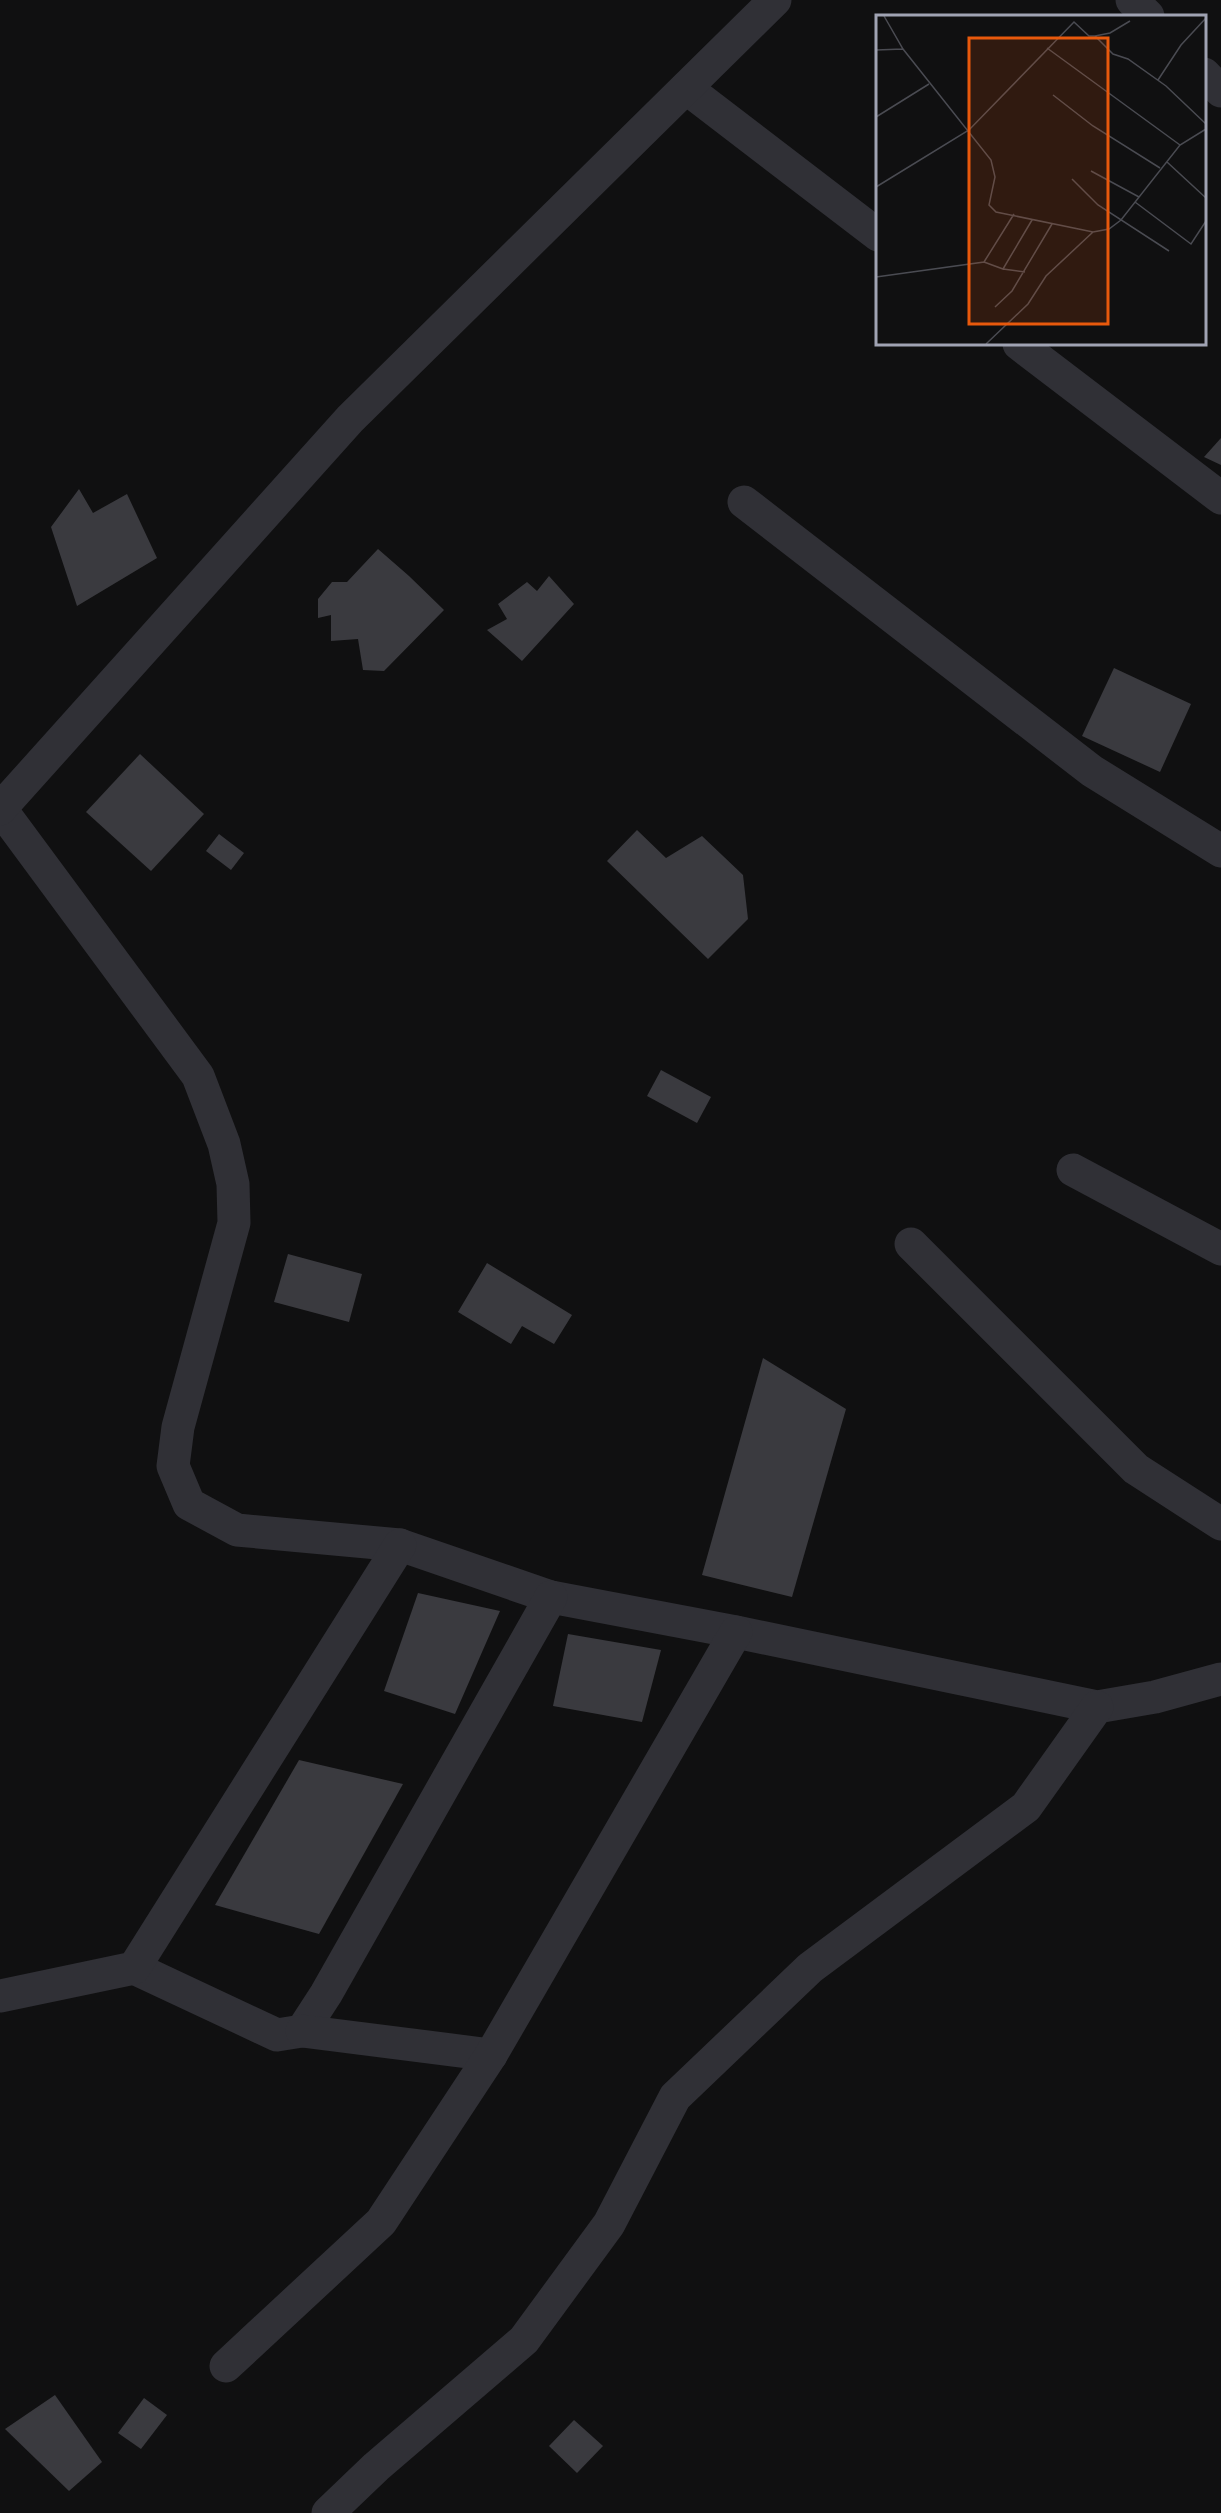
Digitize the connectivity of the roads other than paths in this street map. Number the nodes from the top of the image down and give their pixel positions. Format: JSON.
{"nodes":[{"id":1,"x":775,"y":0,"type":"edge"},
{"id":2,"x":1132,"y":0,"type":"edge"},
{"id":3,"x":1147,"y":15,"type":"edge"},
{"id":4,"x":1206,"y":76,"type":"edge"},
{"id":5,"x":686,"y":88,"type":"junction"},
{"id":6,"x":1221,"y":91,"type":"edge"},
{"id":7,"x":876,"y":233,"type":"edge"},
{"id":8,"x":1020,"y":345,"type":"edge"},
{"id":9,"x":1221,"y":498,"type":"edge"},
{"id":10,"x":744,"y":502,"type":"dead end"},
{"id":11,"x":0,"y":808,"type":"edge"},
{"id":12,"x":1221,"y":851,"type":"edge"},
{"id":13,"x":1073,"y":1170,"type":"dead end"},
{"id":14,"x":911,"y":1244,"type":"dead end"},
{"id":15,"x":1221,"y":1249,"type":"edge"},
{"id":16,"x":1221,"y":1524,"type":"edge"},
{"id":17,"x":400,"y":1545,"type":"junction"},
{"id":18,"x":551,"y":1597,"type":"junction"},
{"id":19,"x":736,"y":1632,"type":"junction"},
{"id":20,"x":1221,"y":1679,"type":"edge"},
{"id":21,"x":1097,"y":1707,"type":"junction"},
{"id":22,"x":134,"y":1968,"type":"junction"},
{"id":23,"x":0,"y":1996,"type":"edge"},
{"id":24,"x":302,"y":2031,"type":"junction"},
{"id":25,"x":491,"y":2055,"type":"junction"},
{"id":26,"x":226,"y":2366,"type":"dead end"},
{"id":27,"x":328,"y":2513,"type":"edge"}],
"edges":[{"from":1,"to":5,"type":"street"},
{"from":2,"to":3,"type":"street"},
{"from":4,"to":6,"type":"street"},
{"from":5,"to":7,"type":"street"},
{"from":5,"to":11,"type":"street"},
{"from":8,"to":9,"type":"street"},
{"from":10,"to":12,"type":"street"},
{"from":11,"to":17,"type":"street"},
{"from":13,"to":15,"type":"street"},
{"from":14,"to":16,"type":"street"},
{"from":17,"to":18,"type":"street"},
{"from":17,"to":22,"type":"street"},
{"from":18,"to":19,"type":"street"},
{"from":18,"to":24,"type":"street"},
{"from":19,"to":21,"type":"street"},
{"from":19,"to":25,"type":"street"},
{"from":20,"to":21,"type":"street"},
{"from":21,"to":27,"type":"street"},
{"from":22,"to":23,"type":"street"},
{"from":22,"to":24,"type":"street"},
{"from":24,"to":25,"type":"street"},
{"from":25,"to":26,"type":"street"}]}
